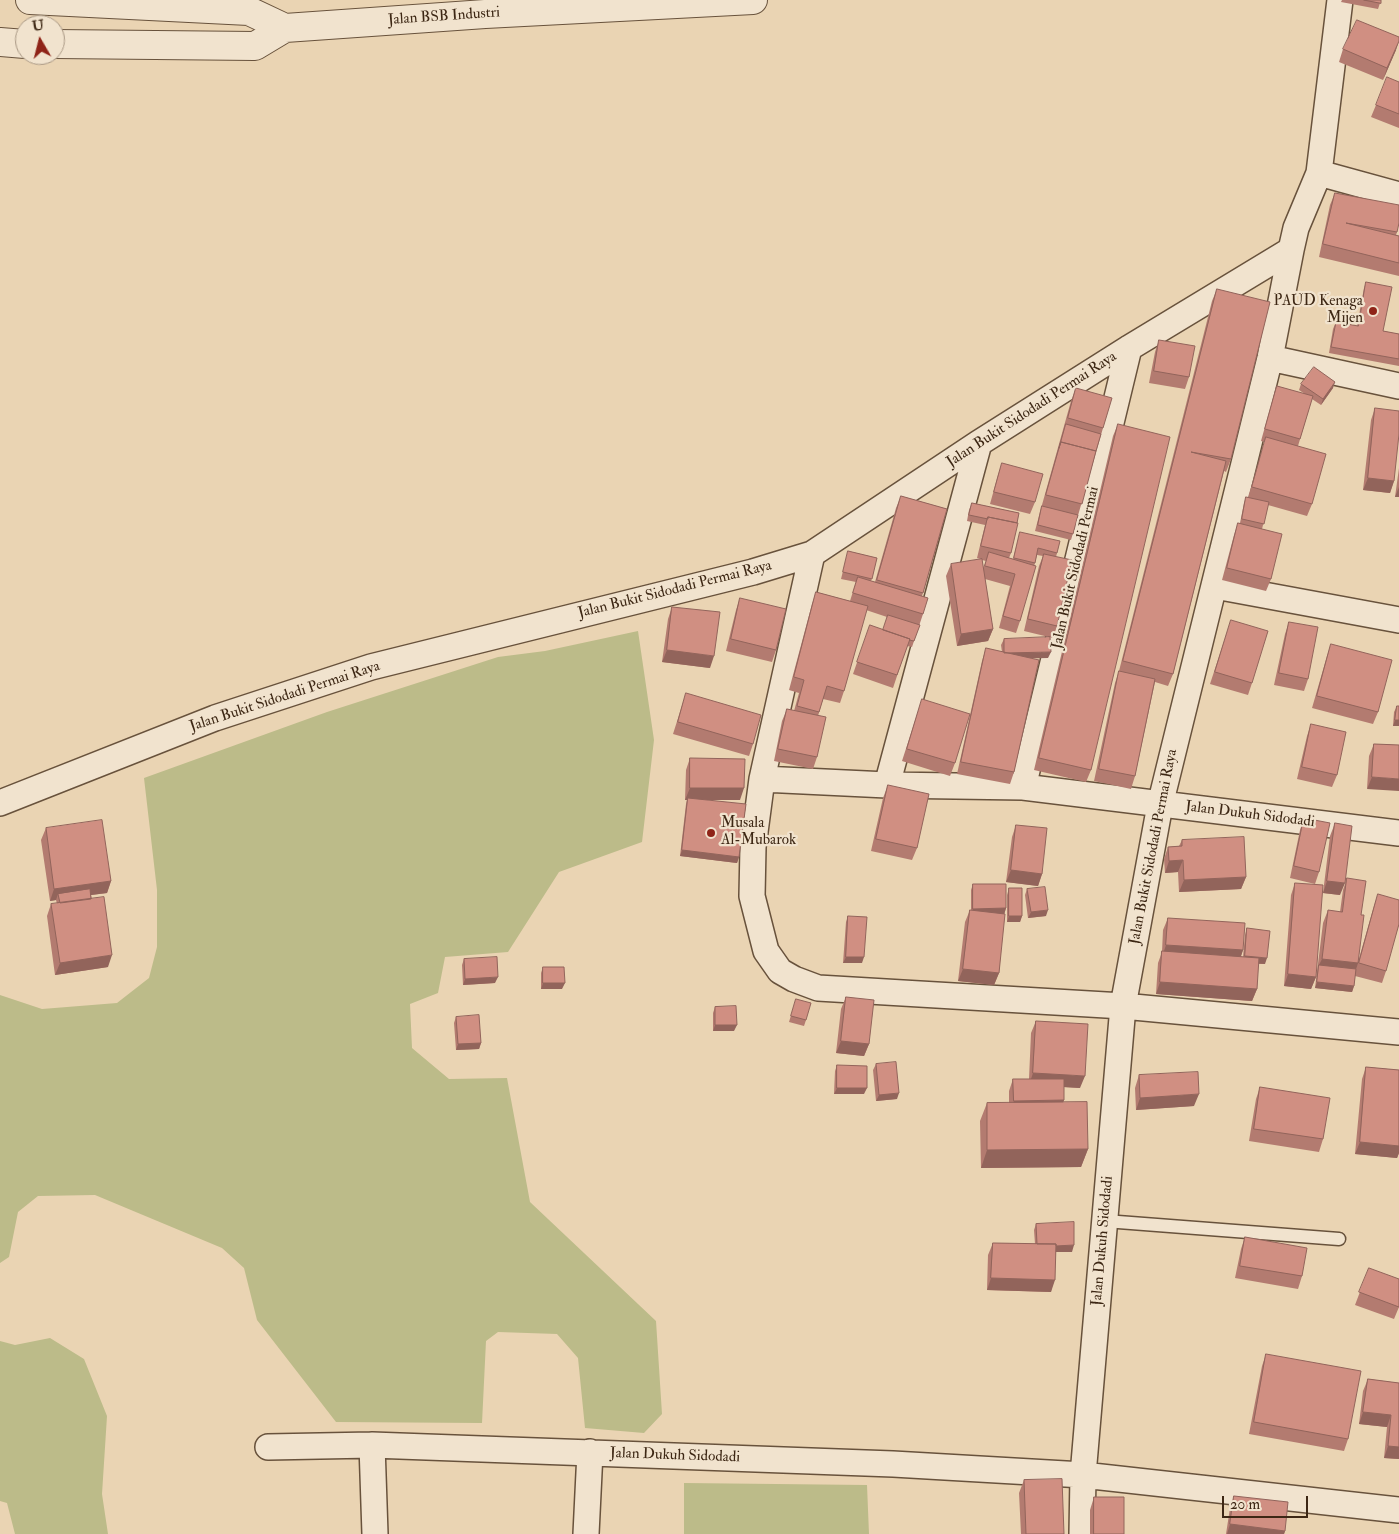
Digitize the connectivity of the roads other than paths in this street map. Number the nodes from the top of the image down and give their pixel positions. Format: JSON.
{"nodes":[{"id":1,"x":30,"y":0,"type":"edge"},
{"id":2,"x":519,"y":0,"type":"edge"},
{"id":3,"x":753,"y":0,"type":"edge"},
{"id":4,"x":1340,"y":0,"type":"edge"},
{"id":5,"x":485,"y":14,"type":"junction"},
{"id":6,"x":285,"y":28,"type":"junction"},
{"id":7,"x":0,"y":42,"type":"edge"},
{"id":8,"x":15,"y":43,"type":"edge"},
{"id":9,"x":65,"y":44,"type":"edge"},
{"id":10,"x":1319,"y":173,"type":"junction"},
{"id":11,"x":1399,"y":195,"type":"edge"},
{"id":12,"x":1291,"y":250,"type":"junction"},
{"id":13,"x":1129,"y":348,"type":"junction"},
{"id":14,"x":1270,"y":358,"type":"junction"},
{"id":15,"x":1399,"y":386,"type":"edge"},
{"id":16,"x":979,"y":443,"type":"junction"},
{"id":17,"x":812,"y":554,"type":"junction"},
{"id":18,"x":1215,"y":586,"type":"junction"},
{"id":19,"x":1399,"y":620,"type":"edge"},
{"id":20,"x":762,"y":779,"type":"junction"},
{"id":21,"x":887,"y":785,"type":"junction"},
{"id":22,"x":1023,"y":787,"type":"junction"},
{"id":23,"x":0,"y":803,"type":"edge"},
{"id":24,"x":1160,"y":805,"type":"junction"},
{"id":25,"x":1399,"y":833,"type":"edge"},
{"id":26,"x":1123,"y":1006,"type":"junction"},
{"id":27,"x":1399,"y":1032,"type":"edge"},
{"id":28,"x":1105,"y":1221,"type":"junction"},
{"id":29,"x":1339,"y":1239,"type":"dead end"},
{"id":30,"x":372,"y":1445,"type":"junction"},
{"id":31,"x":268,"y":1447,"type":"dead end"},
{"id":32,"x":590,"y":1452,"type":"junction"},
{"id":33,"x":1083,"y":1476,"type":"junction"},
{"id":34,"x":1399,"y":1510,"type":"edge"},
{"id":35,"x":375,"y":1534,"type":"edge"},
{"id":36,"x":586,"y":1534,"type":"edge"},
{"id":37,"x":1082,"y":1534,"type":"edge"}],
"edges":[{"from":1,"to":6,"type":"street"},
{"from":2,"to":5,"type":"street"},
{"from":3,"to":5,"type":"street","name":"Jalan BSB Industri"},
{"from":4,"to":10,"type":"street","name":"Jalan Bukit Sidodadi Permai Raya"},
{"from":5,"to":6,"type":"street","name":"Jalan BSB Industri"},
{"from":6,"to":9,"type":"street","name":"Jalan BSB Industri"},
{"from":7,"to":8,"type":"street"},
{"from":10,"to":11,"type":"street"},
{"from":10,"to":12,"type":"street","name":"Jalan Bukit Sidodadi Permai Raya"},
{"from":12,"to":13,"type":"street","name":"Jalan Bukit Sidodadi Permai Raya"},
{"from":12,"to":14,"type":"street","name":"Jalan Bukit Sidodadi Permai Raya"},
{"from":13,"to":16,"type":"street","name":"Jalan Bukit Sidodadi Permai Raya"},
{"from":13,"to":22,"type":"street","name":"Jalan Bukit Sidodadi Permai"},
{"from":14,"to":15,"type":"street"},
{"from":14,"to":18,"type":"street","name":"Jalan Bukit Sidodadi Permai Raya"},
{"from":16,"to":17,"type":"street","name":"Jalan Bukit Sidodadi Permai Raya"},
{"from":16,"to":21,"type":"street"},
{"from":17,"to":20,"type":"street"},
{"from":17,"to":23,"type":"street","name":"Jalan Bukit Sidodadi Permai Raya"},
{"from":18,"to":19,"type":"street"},
{"from":18,"to":24,"type":"street","name":"Jalan Bukit Sidodadi Permai Raya"},
{"from":20,"to":21,"type":"street"},
{"from":20,"to":26,"type":"street"},
{"from":21,"to":22,"type":"street"},
{"from":22,"to":24,"type":"street"},
{"from":24,"to":25,"type":"street","name":"Jalan Dukuh Sidodadi"},
{"from":24,"to":26,"type":"street","name":"Jalan Bukit Sidodadi Permai Raya"},
{"from":26,"to":27,"type":"street"},
{"from":26,"to":28,"type":"street","name":"Jalan Dukuh Sidodadi"},
{"from":28,"to":29,"type":"lane"},
{"from":28,"to":33,"type":"street","name":"Jalan Dukuh Sidodadi"},
{"from":30,"to":31,"type":"street","name":"Jalan Dukuh Sidodadi"},
{"from":30,"to":32,"type":"street","name":"Jalan Dukuh Sidodadi"},
{"from":30,"to":35,"type":"street"},
{"from":32,"to":33,"type":"street","name":"Jalan Dukuh Sidodadi"},
{"from":32,"to":36,"type":"street"},
{"from":33,"to":34,"type":"street","name":"Jalan Dukuh Sidodadi"},
{"from":33,"to":37,"type":"street","name":"Jalan Dukuh Sidodadi"}]}
